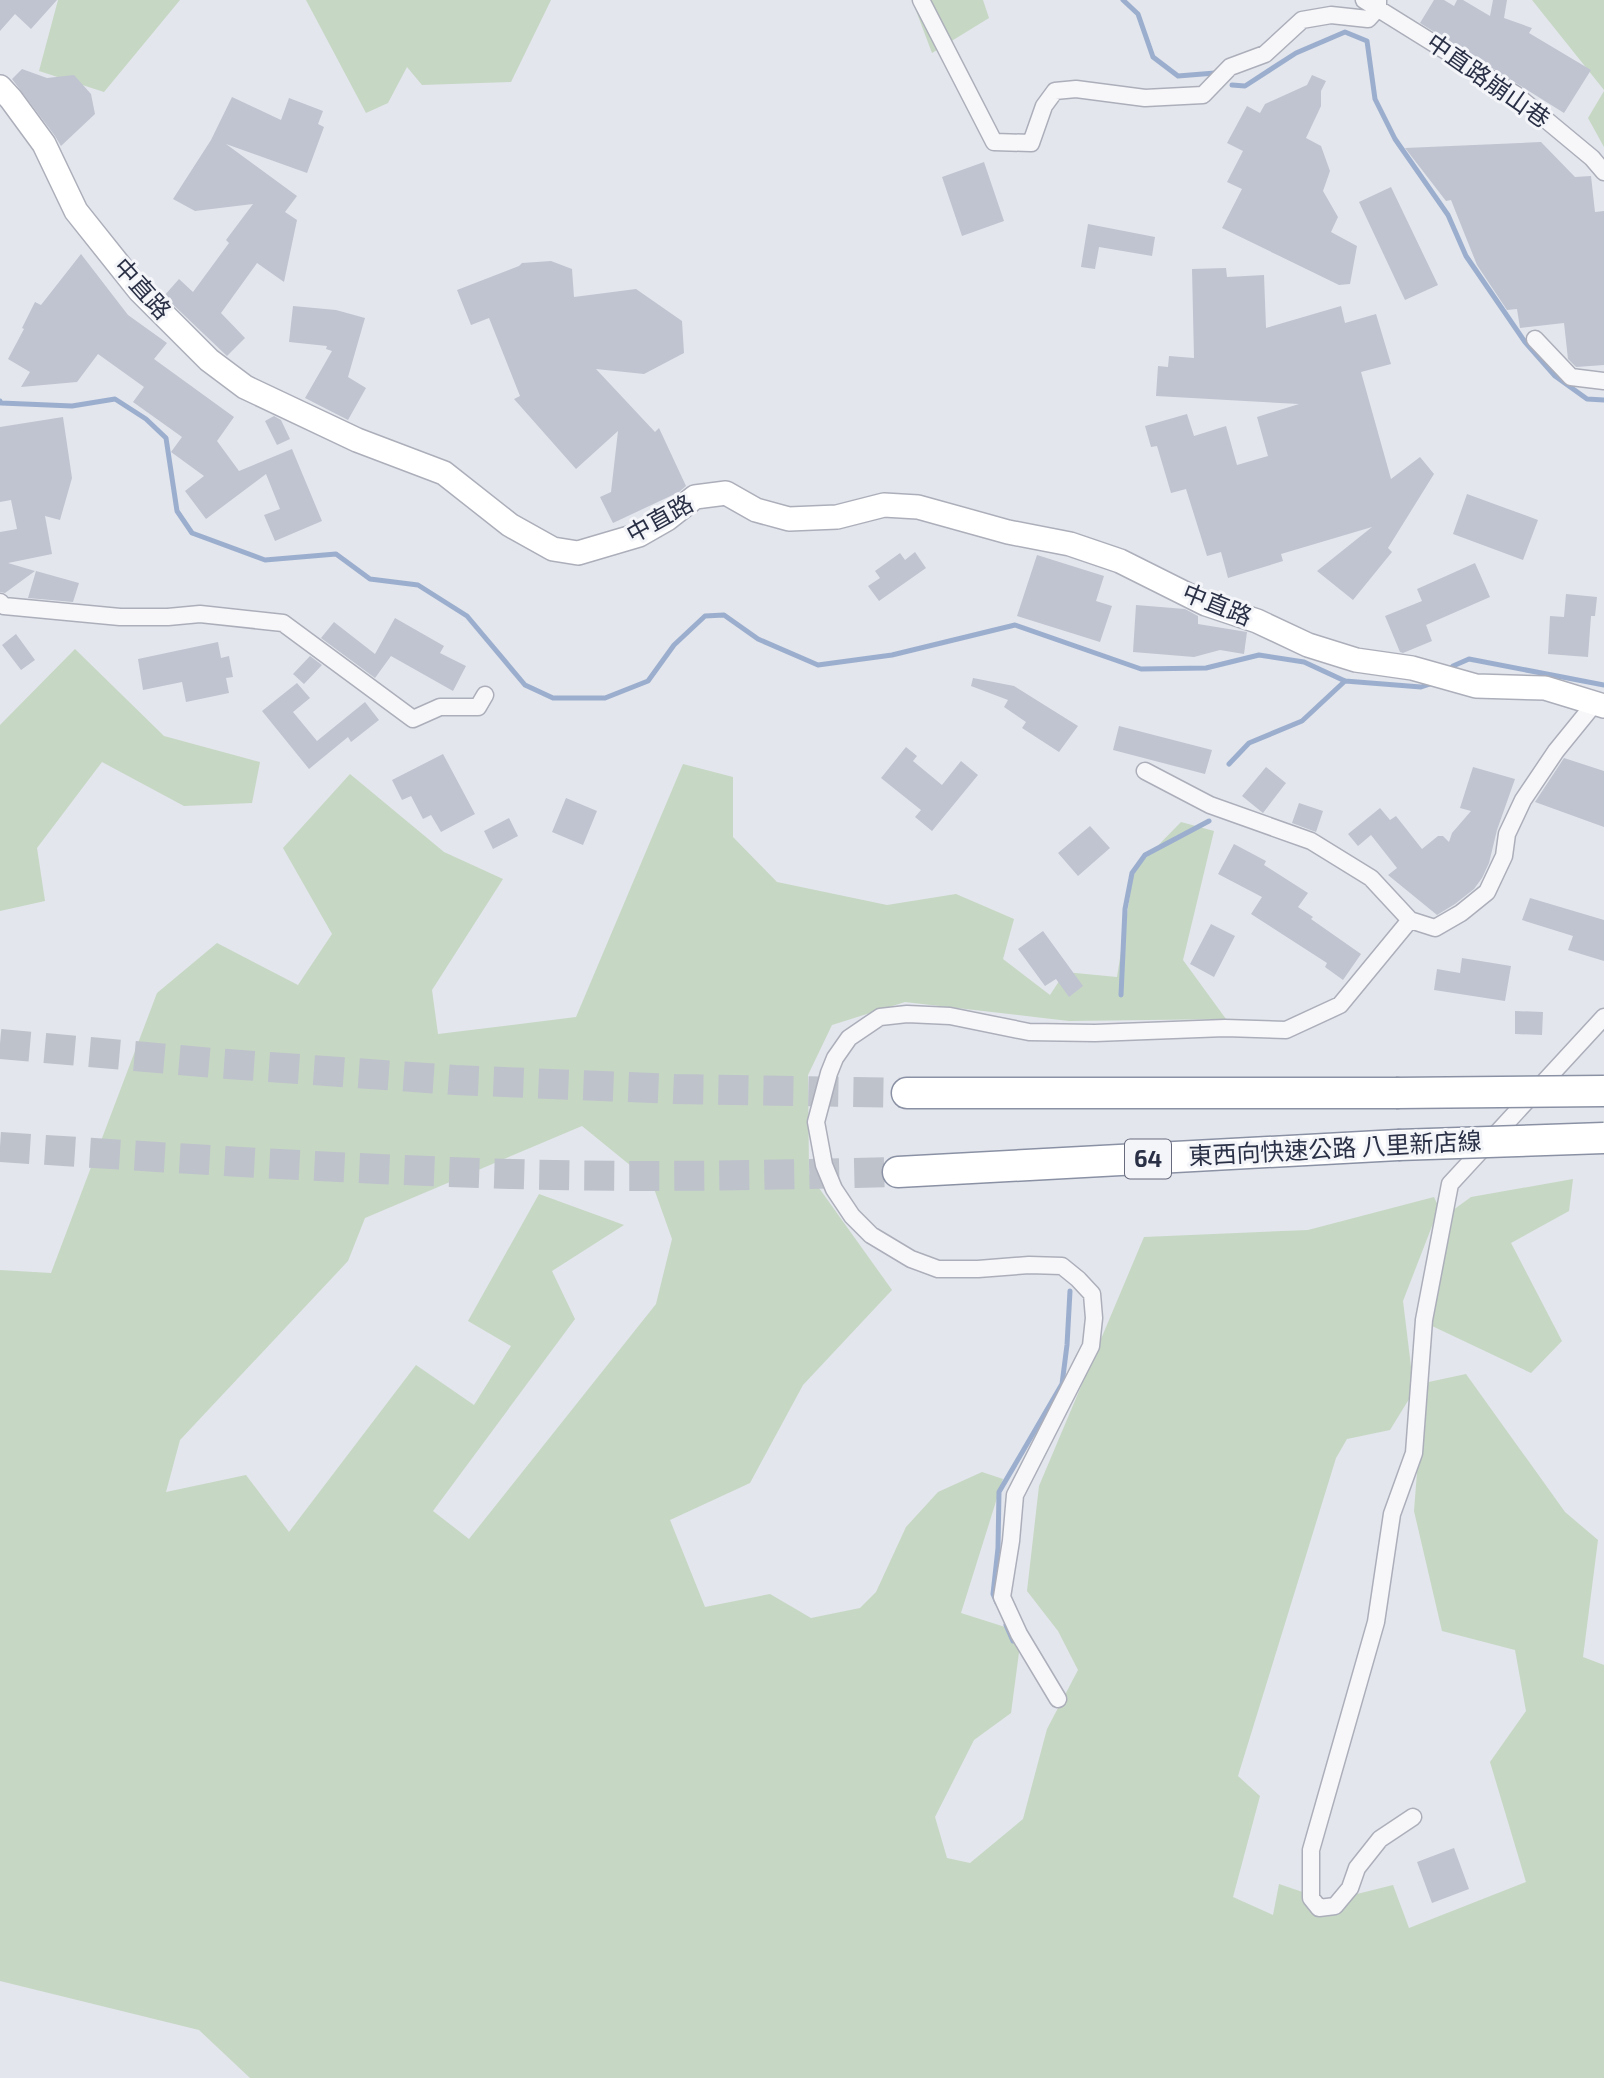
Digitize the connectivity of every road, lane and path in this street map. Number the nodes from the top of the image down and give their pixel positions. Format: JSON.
{"nodes":[{"id":1,"x":921,"y":0,"type":"edge"},
{"id":2,"x":1373,"y":3,"type":"edge"},
{"id":3,"x":0,"y":87,"type":"edge"},
{"id":4,"x":1604,"y":173,"type":"edge"},
{"id":5,"x":1535,"y":339,"type":"dead end"},
{"id":6,"x":1604,"y":382,"type":"edge"},
{"id":7,"x":1,"y":606,"type":"edge"},
{"id":8,"x":485,"y":695,"type":"dead end"},
{"id":9,"x":1600,"y":705,"type":"edge"},
{"id":10,"x":1145,"y":771,"type":"dead end"},
{"id":11,"x":1410,"y":920,"type":"junction"},
{"id":12,"x":1604,"y":1017,"type":"edge"},
{"id":13,"x":1604,"y":1091,"type":"edge"},
{"id":14,"x":907,"y":1093,"type":"tunnel mouth"},
{"id":15,"x":1604,"y":1138,"type":"edge"},
{"id":16,"x":898,"y":1172,"type":"tunnel mouth"},
{"id":17,"x":1058,"y":1699,"type":"dead end"},
{"id":18,"x":1413,"y":1816,"type":"dead end"}],
"edges":[{"from":1,"to":2,"type":"street"},
{"from":2,"to":4,"type":"street","name":"中直路崩山巷"},
{"from":3,"to":9,"type":"street","name":"中直路"},
{"from":5,"to":6,"type":"street"},
{"from":7,"to":8,"type":"street"},
{"from":9,"to":11,"type":"street"},
{"from":10,"to":11,"type":"street"},
{"from":11,"to":17,"type":"street"},
{"from":12,"to":18,"type":"street"},
{"from":13,"to":14,"type":"highway","name":"東西向快速公路 八里新店線","bridge":true},
{"from":15,"to":16,"type":"highway","name":"東西向快速公路 八里新店線","number":"64","bridge":true}]}
